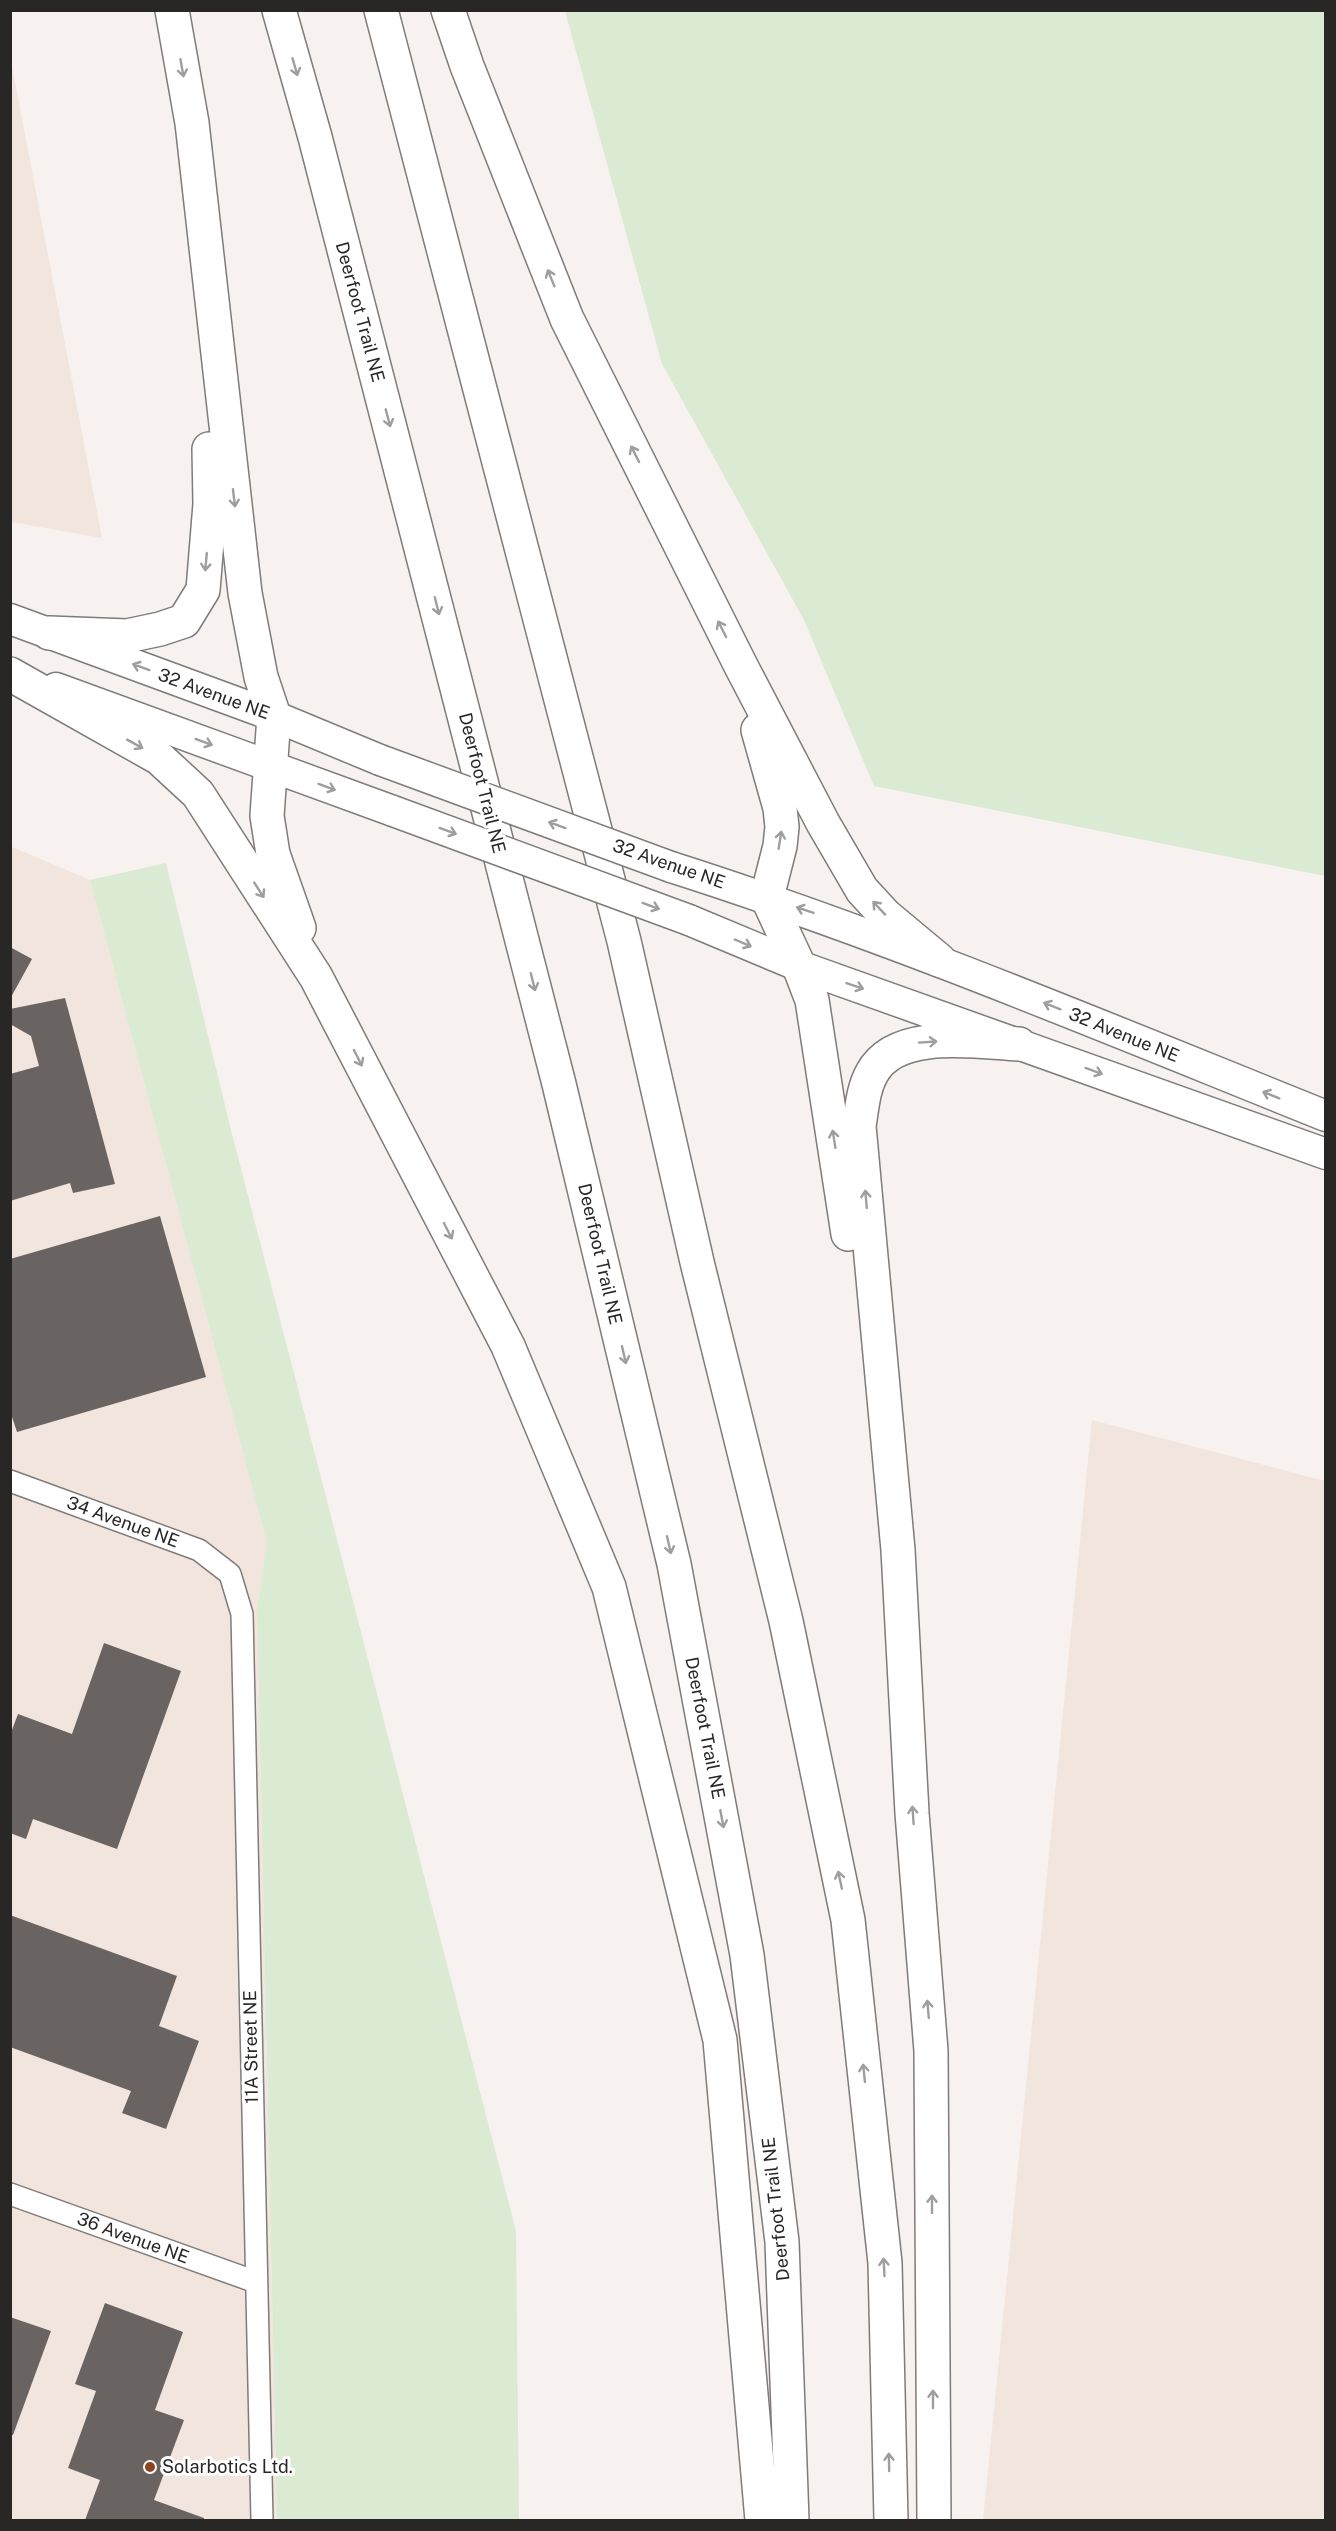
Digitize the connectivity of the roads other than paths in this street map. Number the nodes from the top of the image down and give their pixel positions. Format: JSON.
{"nodes":[{"id":1,"x":172,"y":10,"type":"edge"},
{"id":2,"x":279,"y":10,"type":"edge"},
{"id":3,"x":381,"y":10,"type":"edge"},
{"id":4,"x":448,"y":10,"type":"edge"},
{"id":5,"x":202,"y":232,"type":"junction"},
{"id":6,"x":10,"y":619,"type":"edge"},
{"id":7,"x":49,"y":633,"type":"junction"},
{"id":8,"x":741,"y":666,"type":"junction"},
{"id":9,"x":10,"y":673,"type":"edge"},
{"id":10,"x":274,"y":716,"type":"junction"},
{"id":11,"x":272,"y":768,"type":"junction"},
{"id":12,"x":767,"y":897,"type":"junction"},
{"id":13,"x":939,"y":960,"type":"junction"},
{"id":14,"x":799,"y":966,"type":"junction"},
{"id":15,"x":316,"y":977,"type":"junction"},
{"id":16,"x":1019,"y":1044,"type":"junction"},
{"id":17,"x":1326,"y":1116,"type":"edge"},
{"id":18,"x":1326,"y":1154,"type":"edge"},
{"id":19,"x":10,"y":1481,"type":"edge"},
{"id":20,"x":898,"y":1550,"type":"junction"},
{"id":21,"x":230,"y":1574,"type":"joint"},
{"id":22,"x":10,"y":2194,"type":"edge"},
{"id":23,"x":256,"y":2282,"type":"junction"},
{"id":24,"x":262,"y":2520,"type":"edge"},
{"id":25,"x":762,"y":2520,"type":"edge"},
{"id":26,"x":792,"y":2520,"type":"edge"},
{"id":27,"x":891,"y":2520,"type":"edge"},
{"id":28,"x":934,"y":2520,"type":"edge"}],
"edges":[{"from":1,"to":5,"type":"highway","one_way":true},
{"from":2,"to":26,"type":"highway","name":"Deerfoot Trail NE","one_way":true},
{"from":27,"to":3,"type":"highway","one_way":true},
{"from":8,"to":4,"type":"highway","one_way":true},
{"from":5,"to":7,"type":"highway","one_way":true},
{"from":5,"to":10,"type":"highway","one_way":true},
{"from":6,"to":7,"type":"main road","name":"32 Avenue NE"},
{"from":10,"to":7,"type":"main road","name":"32 Avenue NE","one_way":true},
{"from":12,"to":8,"type":"highway","one_way":true},
{"from":13,"to":8,"type":"highway","one_way":true},
{"from":9,"to":11,"type":"main road","one_way":true},
{"from":9,"to":15,"type":"highway","one_way":true},
{"from":10,"to":11,"type":"highway"},
{"from":12,"to":10,"type":"main road","name":"32 Avenue NE","one_way":true,"bridge":true},
{"from":11,"to":14,"type":"main road","one_way":true,"bridge":true},
{"from":11,"to":15,"type":"highway"},
{"from":13,"to":12,"type":"main road","name":"32 Avenue NE","one_way":true},
{"from":12,"to":14,"type":"highway"},
{"from":17,"to":13,"type":"main road","name":"32 Avenue NE","one_way":true},
{"from":14,"to":16,"type":"main road","one_way":true},
{"from":20,"to":14,"type":"highway","one_way":true},
{"from":15,"to":25,"type":"highway","one_way":true},
{"from":16,"to":18,"type":"main road","one_way":true},
{"from":20,"to":16,"type":"highway","one_way":true},
{"from":19,"to":21,"type":"street","name":"34 Avenue NE"},
{"from":28,"to":20,"type":"highway","one_way":true},
{"from":21,"to":23,"type":"street","name":"11A Street NE"},
{"from":22,"to":23,"type":"street","name":"36 Avenue NE"},
{"from":23,"to":24,"type":"street","name":"11A Street NE"}]}
